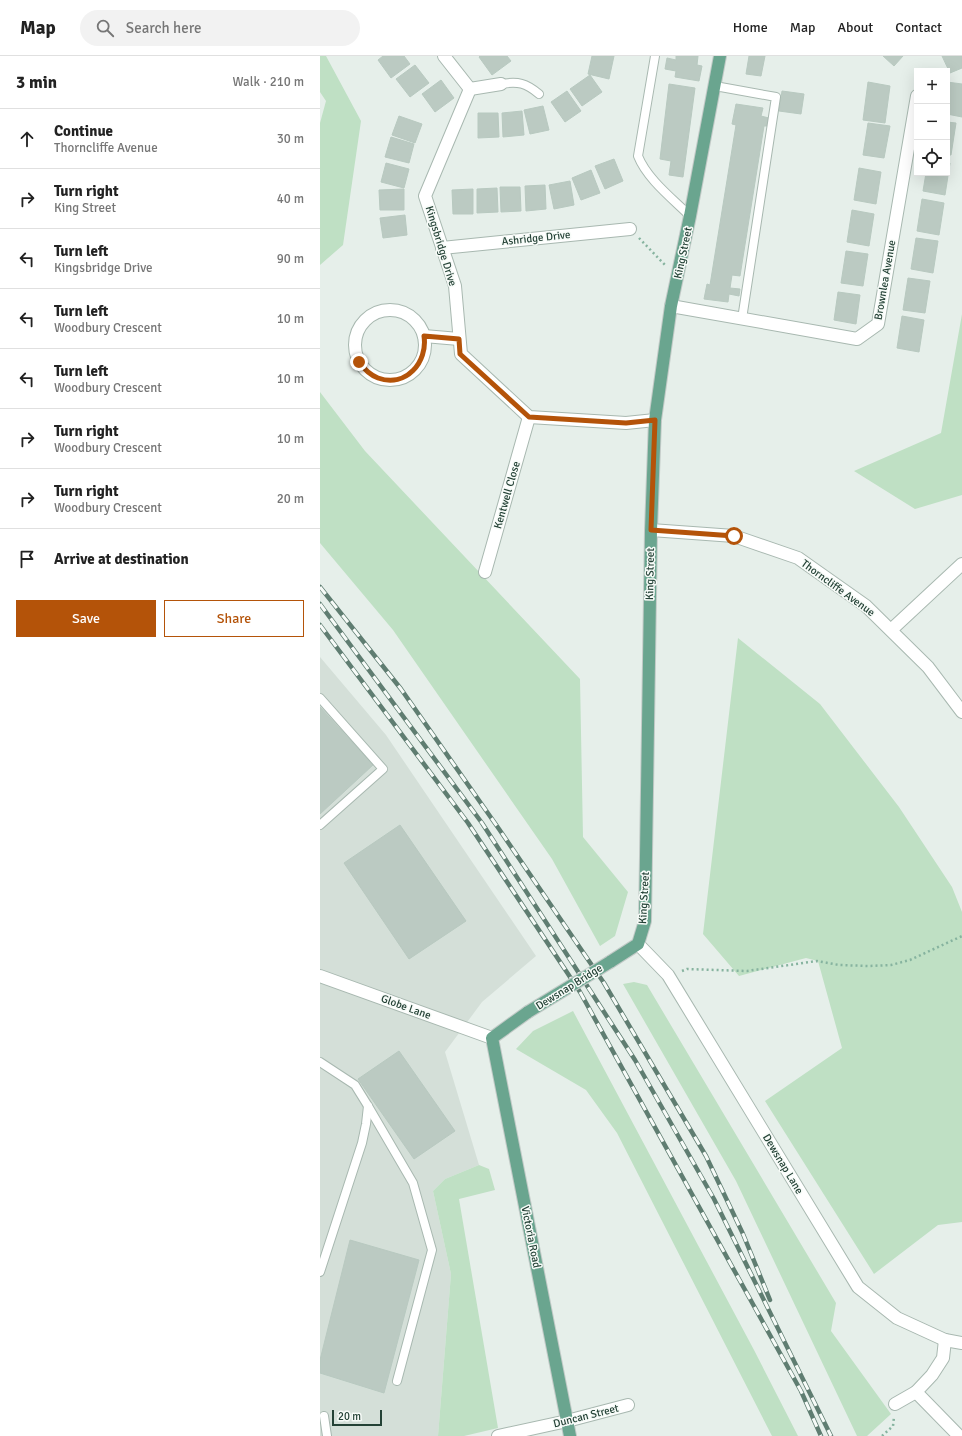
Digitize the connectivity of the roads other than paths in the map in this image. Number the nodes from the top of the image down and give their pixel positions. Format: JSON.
{"nodes":[{"id":1,"x":444,"y":56,"type":"edge"},
{"id":2,"x":655,"y":56,"type":"edge"},
{"id":3,"x":720,"y":56,"type":"edge"},
{"id":4,"x":501,"y":84,"type":"joint"},
{"id":5,"x":715,"y":86,"type":"junction"},
{"id":6,"x":470,"y":89,"type":"junction"},
{"id":7,"x":539,"y":94,"type":"dead end"},
{"id":8,"x":916,"y":104,"type":"edge"},
{"id":9,"x":690,"y":216,"type":"junction"},
{"id":10,"x":630,"y":229,"type":"road end"},
{"id":11,"x":442,"y":248,"type":"junction"},
{"id":12,"x":671,"y":306,"type":"junction"},
{"id":13,"x":742,"y":319,"type":"junction"},
{"id":14,"x":424,"y":336,"type":"junction"},
{"id":15,"x":459,"y":339,"type":"junction"},
{"id":16,"x":529,"y":417,"type":"junction"},
{"id":17,"x":655,"y":420,"type":"junction"},
{"id":18,"x":651,"y":530,"type":"junction"},
{"id":19,"x":962,"y":564,"type":"edge"},
{"id":20,"x":485,"y":572,"type":"dead end"},
{"id":21,"x":890,"y":630,"type":"junction"},
{"id":22,"x":320,"y":698,"type":"edge"},
{"id":23,"x":962,"y":712,"type":"edge"},
{"id":24,"x":320,"y":825,"type":"edge"},
{"id":25,"x":638,"y":944,"type":"junction"},
{"id":26,"x":320,"y":976,"type":"edge"},
{"id":27,"x":492,"y":1038,"type":"junction"},
{"id":28,"x":320,"y":1062,"type":"edge"},
{"id":29,"x":368,"y":1106,"type":"junction"},
{"id":30,"x":320,"y":1272,"type":"edge"},
{"id":31,"x":945,"y":1340,"type":"junction"},
{"id":32,"x":962,"y":1343,"type":"edge"},
{"id":33,"x":397,"y":1381,"type":"dead end"},
{"id":34,"x":916,"y":1392,"type":"junction"},
{"id":35,"x":895,"y":1404,"type":"road end"},
{"id":36,"x":628,"y":1406,"type":"dead end"},
{"id":37,"x":324,"y":1416,"type":"dead end"},
{"id":38,"x":567,"y":1421,"type":"junction"},
{"id":39,"x":327,"y":1436,"type":"edge"},
{"id":40,"x":498,"y":1436,"type":"edge"},
{"id":41,"x":570,"y":1436,"type":"edge"},
{"id":42,"x":959,"y":1436,"type":"edge"}],
"edges":[{"from":1,"to":6,"type":"street"},
{"from":2,"to":9,"type":"lane"},
{"from":3,"to":5,"type":"main road","name":"King Street"},
{"from":4,"to":6,"type":"street"},
{"from":4,"to":7,"type":"lane"},
{"from":5,"to":9,"type":"main road","name":"King Street"},
{"from":5,"to":13,"type":"lane"},
{"from":6,"to":11,"type":"street","name":"Kingsbridge Drive"},
{"from":8,"to":13,"type":"street","name":"Brownlea Avenue"},
{"from":9,"to":12,"type":"main road","name":"King Street"},
{"from":10,"to":11,"type":"street","name":"Ashridge Drive"},
{"from":11,"to":15,"type":"street","name":"Kingsbridge Drive"},
{"from":12,"to":13,"type":"street","name":"Brownlea Avenue"},
{"from":12,"to":17,"type":"main road","name":"King Street"},
{"from":14,"to":14,"type":"street"},
{"from":14,"to":15,"type":"street"},
{"from":15,"to":16,"type":"street","name":"Kingsbridge Drive"},
{"from":16,"to":17,"type":"street"},
{"from":16,"to":20,"type":"street","name":"Kentwell Close"},
{"from":17,"to":18,"type":"main road","name":"King Street"},
{"from":18,"to":21,"type":"street","name":"Thorncliffe Avenue"},
{"from":18,"to":25,"type":"main road","name":"King Street"},
{"from":19,"to":21,"type":"street"},
{"from":21,"to":23,"type":"street","name":"Thorncliffe Avenue"},
{"from":22,"to":24,"type":"lane"},
{"from":25,"to":27,"type":"main road","name":"Dewsnap Bridge","bridge":true},
{"from":25,"to":31,"type":"street","name":"Dewsnap Lane"},
{"from":26,"to":27,"type":"street","name":"Globe Lane"},
{"from":27,"to":38,"type":"main road","name":"Victoria Road"},
{"from":28,"to":29,"type":"lane"},
{"from":29,"to":30,"type":"lane"},
{"from":29,"to":33,"type":"lane"},
{"from":31,"to":32,"type":"street","name":"Dewsnap Lane"},
{"from":31,"to":34,"type":"street"},
{"from":34,"to":35,"type":"street"},
{"from":34,"to":42,"type":"street"},
{"from":36,"to":38,"type":"street","name":"Duncan Street"},
{"from":37,"to":39,"type":"lane"},
{"from":38,"to":40,"type":"street","name":"Duncan Street"},
{"from":38,"to":41,"type":"main road","name":"Victoria Road"}]}
